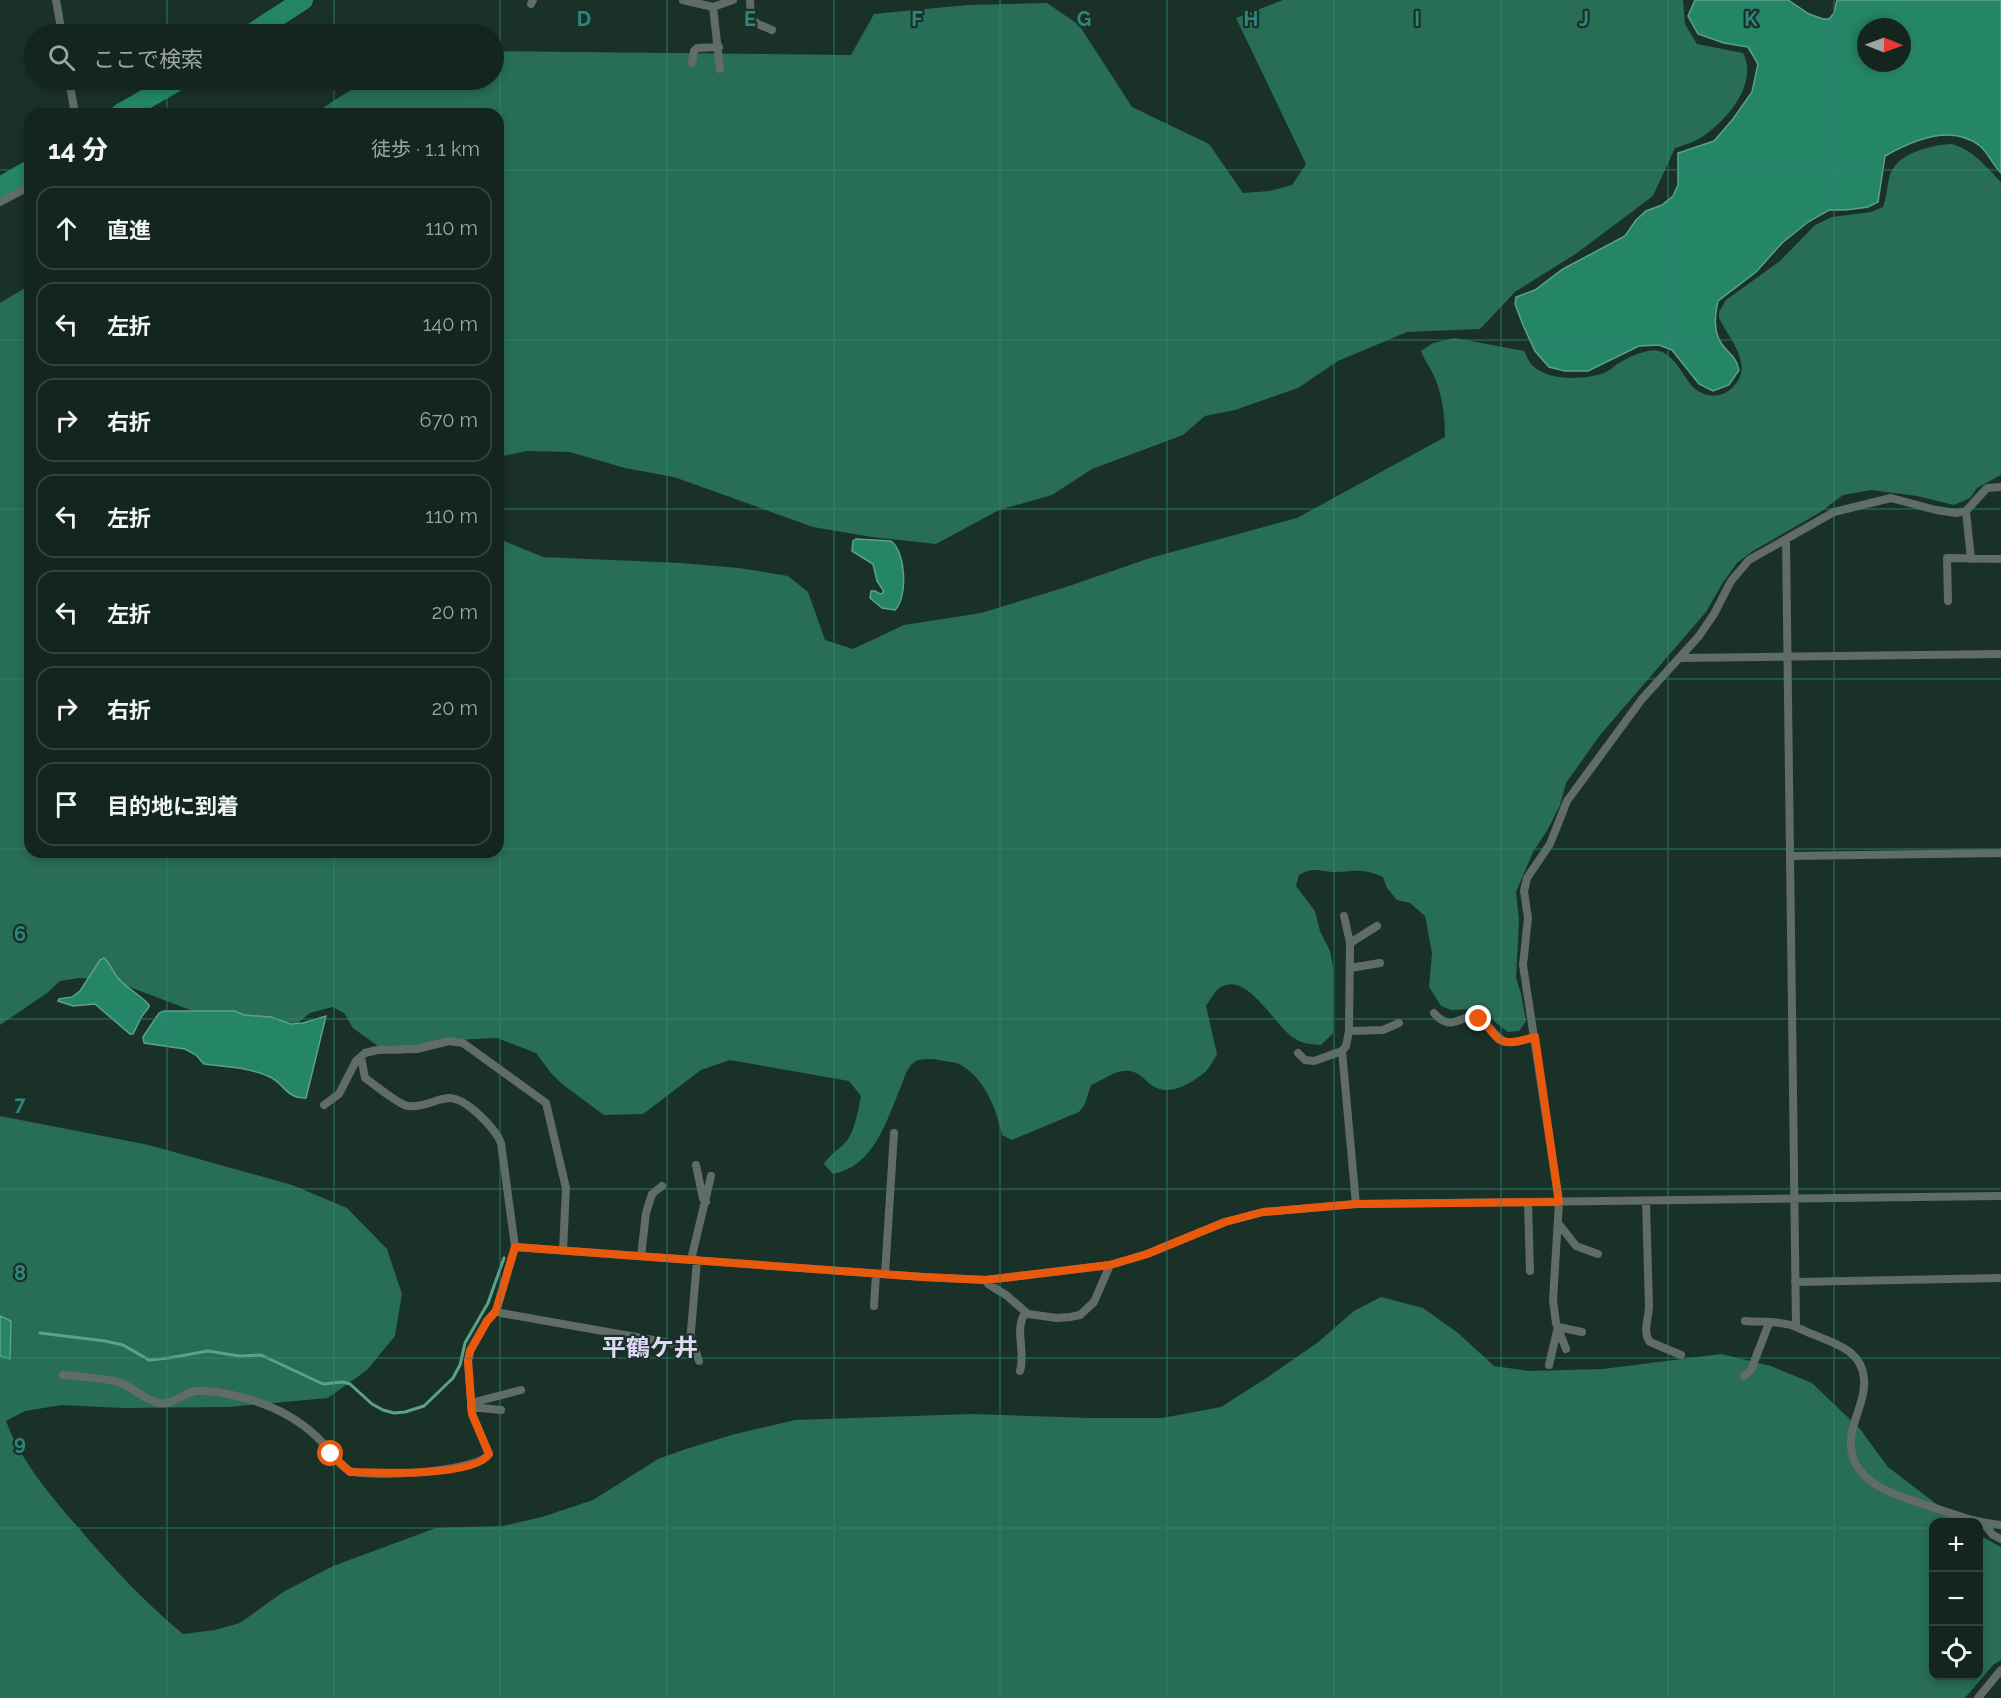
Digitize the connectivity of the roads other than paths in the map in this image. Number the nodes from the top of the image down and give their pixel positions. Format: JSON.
{"nodes":[{"id":1,"x":56,"y":0,"type":"edge"},
{"id":2,"x":683,"y":0,"type":"edge"},
{"id":3,"x":733,"y":0,"type":"edge"},
{"id":4,"x":750,"y":0,"type":"edge"},
{"id":5,"x":713,"y":7,"type":"junction"},
{"id":6,"x":60,"y":24,"type":"edge"},
{"id":7,"x":772,"y":30,"type":"dead end"},
{"id":8,"x":719,"y":47,"type":"junction"},
{"id":9,"x":692,"y":63,"type":"dead end"},
{"id":10,"x":720,"y":69,"type":"dead end"},
{"id":11,"x":71,"y":90,"type":"edge"},
{"id":12,"x":74,"y":108,"type":"edge"},
{"id":13,"x":24,"y":189,"type":"edge"},
{"id":14,"x":0,"y":202,"type":"edge"},
{"id":15,"x":2001,"y":487,"type":"edge"},
{"id":16,"x":1966,"y":511,"type":"junction"},
{"id":17,"x":1786,"y":540,"type":"junction"},
{"id":18,"x":1971,"y":559,"type":"junction"},
{"id":19,"x":2001,"y":559,"type":"edge"},
{"id":20,"x":1948,"y":601,"type":"dead end"},
{"id":21,"x":2001,"y":654,"type":"edge"},
{"id":22,"x":1788,"y":656,"type":"junction"},
{"id":23,"x":1680,"y":658,"type":"junction"},
{"id":24,"x":2001,"y":853,"type":"edge"},
{"id":25,"x":1791,"y":856,"type":"junction"},
{"id":26,"x":1344,"y":916,"type":"dead end"},
{"id":27,"x":1377,"y":926,"type":"dead end"},
{"id":28,"x":1350,"y":943,"type":"junction"},
{"id":29,"x":1380,"y":963,"type":"dead end"},
{"id":30,"x":1350,"y":968,"type":"junction"},
{"id":31,"x":1434,"y":1012,"type":"dead end"},
{"id":32,"x":1399,"y":1023,"type":"dead end"},
{"id":33,"x":1349,"y":1031,"type":"junction"},
{"id":34,"x":1535,"y":1037,"type":"junction"},
{"id":35,"x":1342,"y":1051,"type":"junction"},
{"id":36,"x":1298,"y":1053,"type":"dead end"},
{"id":37,"x":361,"y":1056,"type":"junction"},
{"id":38,"x":324,"y":1105,"type":"dead end"},
{"id":39,"x":894,"y":1133,"type":"dead end"},
{"id":40,"x":696,"y":1165,"type":"dead end"},
{"id":41,"x":711,"y":1176,"type":"dead end"},
{"id":42,"x":662,"y":1186,"type":"dead end"},
{"id":43,"x":2001,"y":1196,"type":"edge"},
{"id":44,"x":1794,"y":1199,"type":"junction"},
{"id":45,"x":1646,"y":1201,"type":"junction"},
{"id":46,"x":706,"y":1202,"type":"junction"},
{"id":47,"x":1559,"y":1202,"type":"junction"},
{"id":48,"x":1528,"y":1203,"type":"junction"},
{"id":49,"x":1356,"y":1204,"type":"junction"},
{"id":50,"x":1558,"y":1223,"type":"junction"},
{"id":51,"x":515,"y":1247,"type":"junction"},
{"id":52,"x":563,"y":1251,"type":"junction"},
{"id":53,"x":1598,"y":1254,"type":"dead end"},
{"id":54,"x":641,"y":1256,"type":"junction"},
{"id":55,"x":694,"y":1260,"type":"junction"},
{"id":56,"x":1110,"y":1265,"type":"junction"},
{"id":57,"x":1530,"y":1271,"type":"dead end"},
{"id":58,"x":880,"y":1274,"type":"junction"},
{"id":59,"x":2001,"y":1278,"type":"edge"},
{"id":60,"x":986,"y":1280,"type":"junction"},
{"id":61,"x":1795,"y":1282,"type":"junction"},
{"id":62,"x":874,"y":1306,"type":"dead end"},
{"id":63,"x":496,"y":1311,"type":"junction"},
{"id":64,"x":1025,"y":1313,"type":"junction"},
{"id":65,"x":1745,"y":1321,"type":"dead end"},
{"id":66,"x":1769,"y":1323,"type":"junction"},
{"id":67,"x":1558,"y":1327,"type":"junction"},
{"id":68,"x":1796,"y":1327,"type":"junction"},
{"id":69,"x":1582,"y":1332,"type":"dead end"},
{"id":70,"x":690,"y":1343,"type":"junction"},
{"id":71,"x":1566,"y":1349,"type":"dead end"},
{"id":72,"x":1681,"y":1355,"type":"dead end"},
{"id":73,"x":699,"y":1361,"type":"dead end"},
{"id":74,"x":1549,"y":1365,"type":"dead end"},
{"id":75,"x":1020,"y":1371,"type":"dead end"},
{"id":76,"x":63,"y":1375,"type":"dead end"},
{"id":77,"x":1744,"y":1376,"type":"dead end"},
{"id":78,"x":520,"y":1390,"type":"dead end"},
{"id":79,"x":471,"y":1405,"type":"junction"},
{"id":80,"x":501,"y":1410,"type":"dead end"},
{"id":81,"x":1984,"y":1524,"type":"junction"},
{"id":82,"x":2001,"y":1525,"type":"edge"},
{"id":83,"x":2001,"y":1539,"type":"edge"},
{"id":84,"x":2001,"y":1670,"type":"edge"},
{"id":85,"x":1978,"y":1698,"type":"edge"}],
"edges":[{"from":1,"to":6,"type":"street"},
{"from":2,"to":5,"type":"street"},
{"from":3,"to":5,"type":"street"},
{"from":4,"to":7,"type":"street"},
{"from":5,"to":8,"type":"street"},
{"from":8,"to":9,"type":"street"},
{"from":8,"to":10,"type":"street"},
{"from":11,"to":12,"type":"street"},
{"from":13,"to":14,"type":"street"},
{"from":15,"to":16,"type":"street"},
{"from":16,"to":17,"type":"street"},
{"from":16,"to":18,"type":"street"},
{"from":17,"to":22,"type":"street"},
{"from":17,"to":23,"type":"street"},
{"from":18,"to":19,"type":"street"},
{"from":18,"to":20,"type":"street"},
{"from":21,"to":22,"type":"street"},
{"from":22,"to":23,"type":"street"},
{"from":22,"to":25,"type":"street"},
{"from":23,"to":34,"type":"street"},
{"from":24,"to":25,"type":"street"},
{"from":25,"to":44,"type":"street"},
{"from":26,"to":28,"type":"street"},
{"from":27,"to":28,"type":"street"},
{"from":28,"to":30,"type":"street"},
{"from":29,"to":30,"type":"street"},
{"from":30,"to":33,"type":"street"},
{"from":31,"to":34,"type":"street"},
{"from":32,"to":33,"type":"street"},
{"from":33,"to":35,"type":"street"},
{"from":34,"to":47,"type":"street"},
{"from":35,"to":36,"type":"street"},
{"from":35,"to":49,"type":"street"},
{"from":37,"to":38,"type":"street"},
{"from":37,"to":51,"type":"street"},
{"from":37,"to":52,"type":"street"},
{"from":39,"to":58,"type":"street"},
{"from":40,"to":46,"type":"street"},
{"from":41,"to":46,"type":"street"},
{"from":42,"to":54,"type":"street"},
{"from":43,"to":44,"type":"street"},
{"from":44,"to":45,"type":"street"},
{"from":44,"to":61,"type":"street"},
{"from":45,"to":47,"type":"street"},
{"from":45,"to":72,"type":"street"},
{"from":46,"to":55,"type":"street"},
{"from":47,"to":48,"type":"street"},
{"from":47,"to":50,"type":"street"},
{"from":48,"to":49,"type":"street"},
{"from":48,"to":57,"type":"street"},
{"from":49,"to":56,"type":"street"},
{"from":50,"to":53,"type":"street"},
{"from":50,"to":67,"type":"street"},
{"from":51,"to":52,"type":"street"},
{"from":51,"to":63,"type":"street"},
{"from":52,"to":54,"type":"street"},
{"from":54,"to":55,"type":"street"},
{"from":55,"to":58,"type":"street"},
{"from":55,"to":70,"type":"street"},
{"from":56,"to":60,"type":"street"},
{"from":56,"to":64,"type":"street"},
{"from":58,"to":60,"type":"street"},
{"from":58,"to":62,"type":"street"},
{"from":59,"to":61,"type":"street"},
{"from":60,"to":64,"type":"street"},
{"from":61,"to":68,"type":"street"},
{"from":63,"to":70,"type":"street"},
{"from":63,"to":79,"type":"street"},
{"from":64,"to":75,"type":"street"},
{"from":65,"to":66,"type":"street"},
{"from":66,"to":68,"type":"street"},
{"from":66,"to":77,"type":"street"},
{"from":67,"to":69,"type":"street"},
{"from":67,"to":71,"type":"street"},
{"from":67,"to":74,"type":"street"},
{"from":68,"to":81,"type":"street"},
{"from":70,"to":73,"type":"street"},
{"from":76,"to":79,"type":"street"},
{"from":78,"to":79,"type":"street"},
{"from":79,"to":80,"type":"street"},
{"from":81,"to":82,"type":"street"},
{"from":81,"to":83,"type":"street"},
{"from":84,"to":85,"type":"street"}]}
